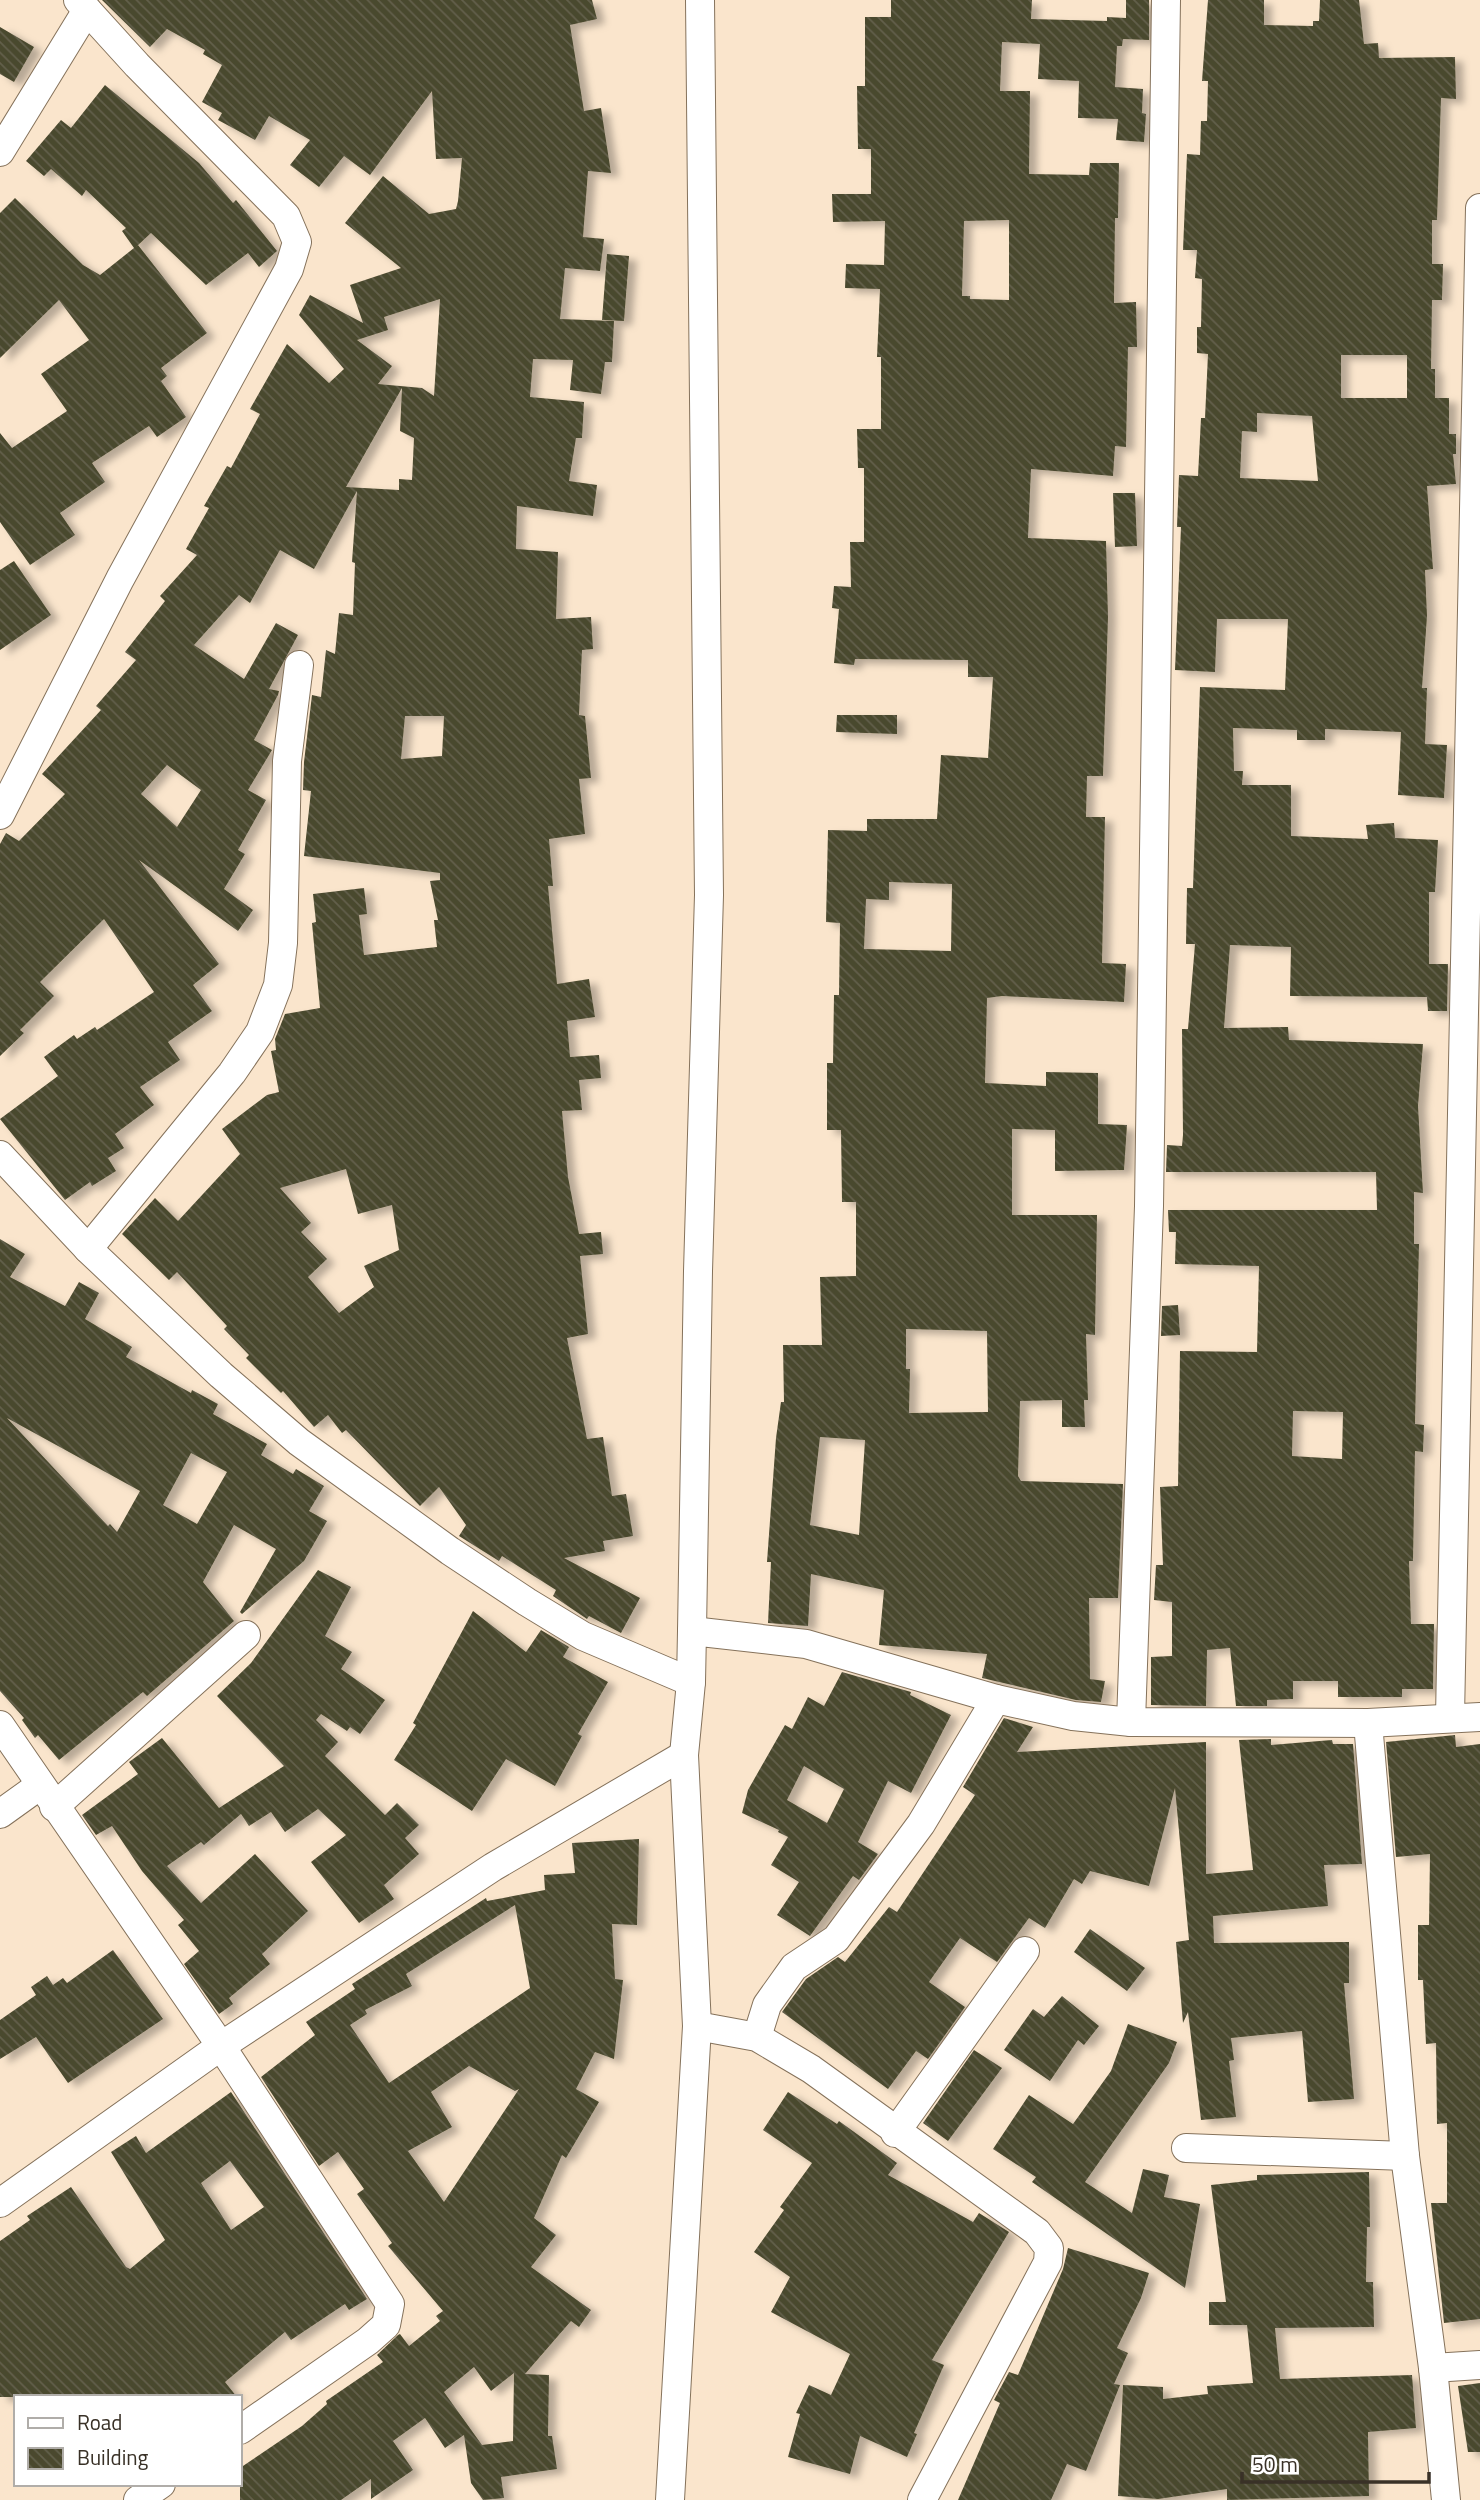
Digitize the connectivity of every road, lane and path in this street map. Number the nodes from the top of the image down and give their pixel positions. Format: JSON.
{"nodes":[{"id":1,"x":700,"y":0,"type":"edge"},
{"id":2,"x":1166,"y":0,"type":"edge"},
{"id":3,"x":82,"y":5,"type":"edge"},
{"id":4,"x":0,"y":152,"type":"edge"},
{"id":5,"x":1480,"y":208,"type":"edge"},
{"id":6,"x":299,"y":665,"type":"dead end"},
{"id":7,"x":0,"y":815,"type":"edge"},
{"id":8,"x":0,"y":1156,"type":"edge"},
{"id":9,"x":88,"y":1249,"type":"junction"},
{"id":10,"x":692,"y":1631,"type":"junction"},
{"id":11,"x":246,"y":1635,"type":"dead end"},
{"id":12,"x":691,"y":1682,"type":"junction"},
{"id":13,"x":996,"y":1699,"type":"junction"},
{"id":14,"x":1450,"y":1717,"type":"junction"},
{"id":15,"x":1480,"y":1717,"type":"edge"},
{"id":16,"x":1131,"y":1723,"type":"junction"},
{"id":17,"x":1368,"y":1723,"type":"junction"},
{"id":18,"x":0,"y":1725,"type":"edge"},
{"id":19,"x":684,"y":1755,"type":"junction"},
{"id":20,"x":47,"y":1796,"type":"junction"},
{"id":21,"x":0,"y":1814,"type":"edge"},
{"id":22,"x":1025,"y":1951,"type":"dead end"},
{"id":23,"x":697,"y":2025,"type":"junction"},
{"id":24,"x":757,"y":2037,"type":"junction"},
{"id":25,"x":221,"y":2046,"type":"junction"},
{"id":26,"x":895,"y":2133,"type":"junction"},
{"id":27,"x":1186,"y":2148,"type":"dead end"},
{"id":28,"x":1405,"y":2156,"type":"junction"},
{"id":29,"x":0,"y":2203,"type":"edge"},
{"id":30,"x":1480,"y":2365,"type":"edge"},
{"id":31,"x":1433,"y":2368,"type":"junction"},
{"id":32,"x":242,"y":2429,"type":"edge"},
{"id":33,"x":158,"y":2486,"type":"edge"},
{"id":34,"x":138,"y":2500,"type":"edge"},
{"id":35,"x":670,"y":2500,"type":"edge"},
{"id":36,"x":922,"y":2500,"type":"edge"},
{"id":37,"x":1446,"y":2500,"type":"edge"}],
"edges":[{"from":1,"to":10,"type":"street"},
{"from":2,"to":16,"type":"street"},
{"from":3,"to":4,"type":"street"},
{"from":3,"to":7,"type":"street"},
{"from":5,"to":14,"type":"street"},
{"from":6,"to":9,"type":"street"},
{"from":8,"to":9,"type":"street"},
{"from":9,"to":12,"type":"street"},
{"from":10,"to":12,"type":"street"},
{"from":10,"to":13,"type":"street"},
{"from":11,"to":20,"type":"street"},
{"from":12,"to":19,"type":"street"},
{"from":13,"to":16,"type":"street"},
{"from":13,"to":24,"type":"street"},
{"from":14,"to":15,"type":"street"},
{"from":14,"to":17,"type":"street"},
{"from":16,"to":17,"type":"street"},
{"from":17,"to":28,"type":"street"},
{"from":18,"to":20,"type":"street"},
{"from":19,"to":23,"type":"street"},
{"from":19,"to":25,"type":"street"},
{"from":20,"to":21,"type":"street"},
{"from":20,"to":25,"type":"street"},
{"from":22,"to":26,"type":"street"},
{"from":23,"to":24,"type":"street"},
{"from":23,"to":35,"type":"street"},
{"from":24,"to":26,"type":"street"},
{"from":25,"to":29,"type":"street"},
{"from":25,"to":32,"type":"street"},
{"from":26,"to":36,"type":"street"},
{"from":27,"to":28,"type":"street"},
{"from":28,"to":31,"type":"street"},
{"from":30,"to":31,"type":"street"},
{"from":31,"to":37,"type":"street"},
{"from":33,"to":34,"type":"street"}]}
